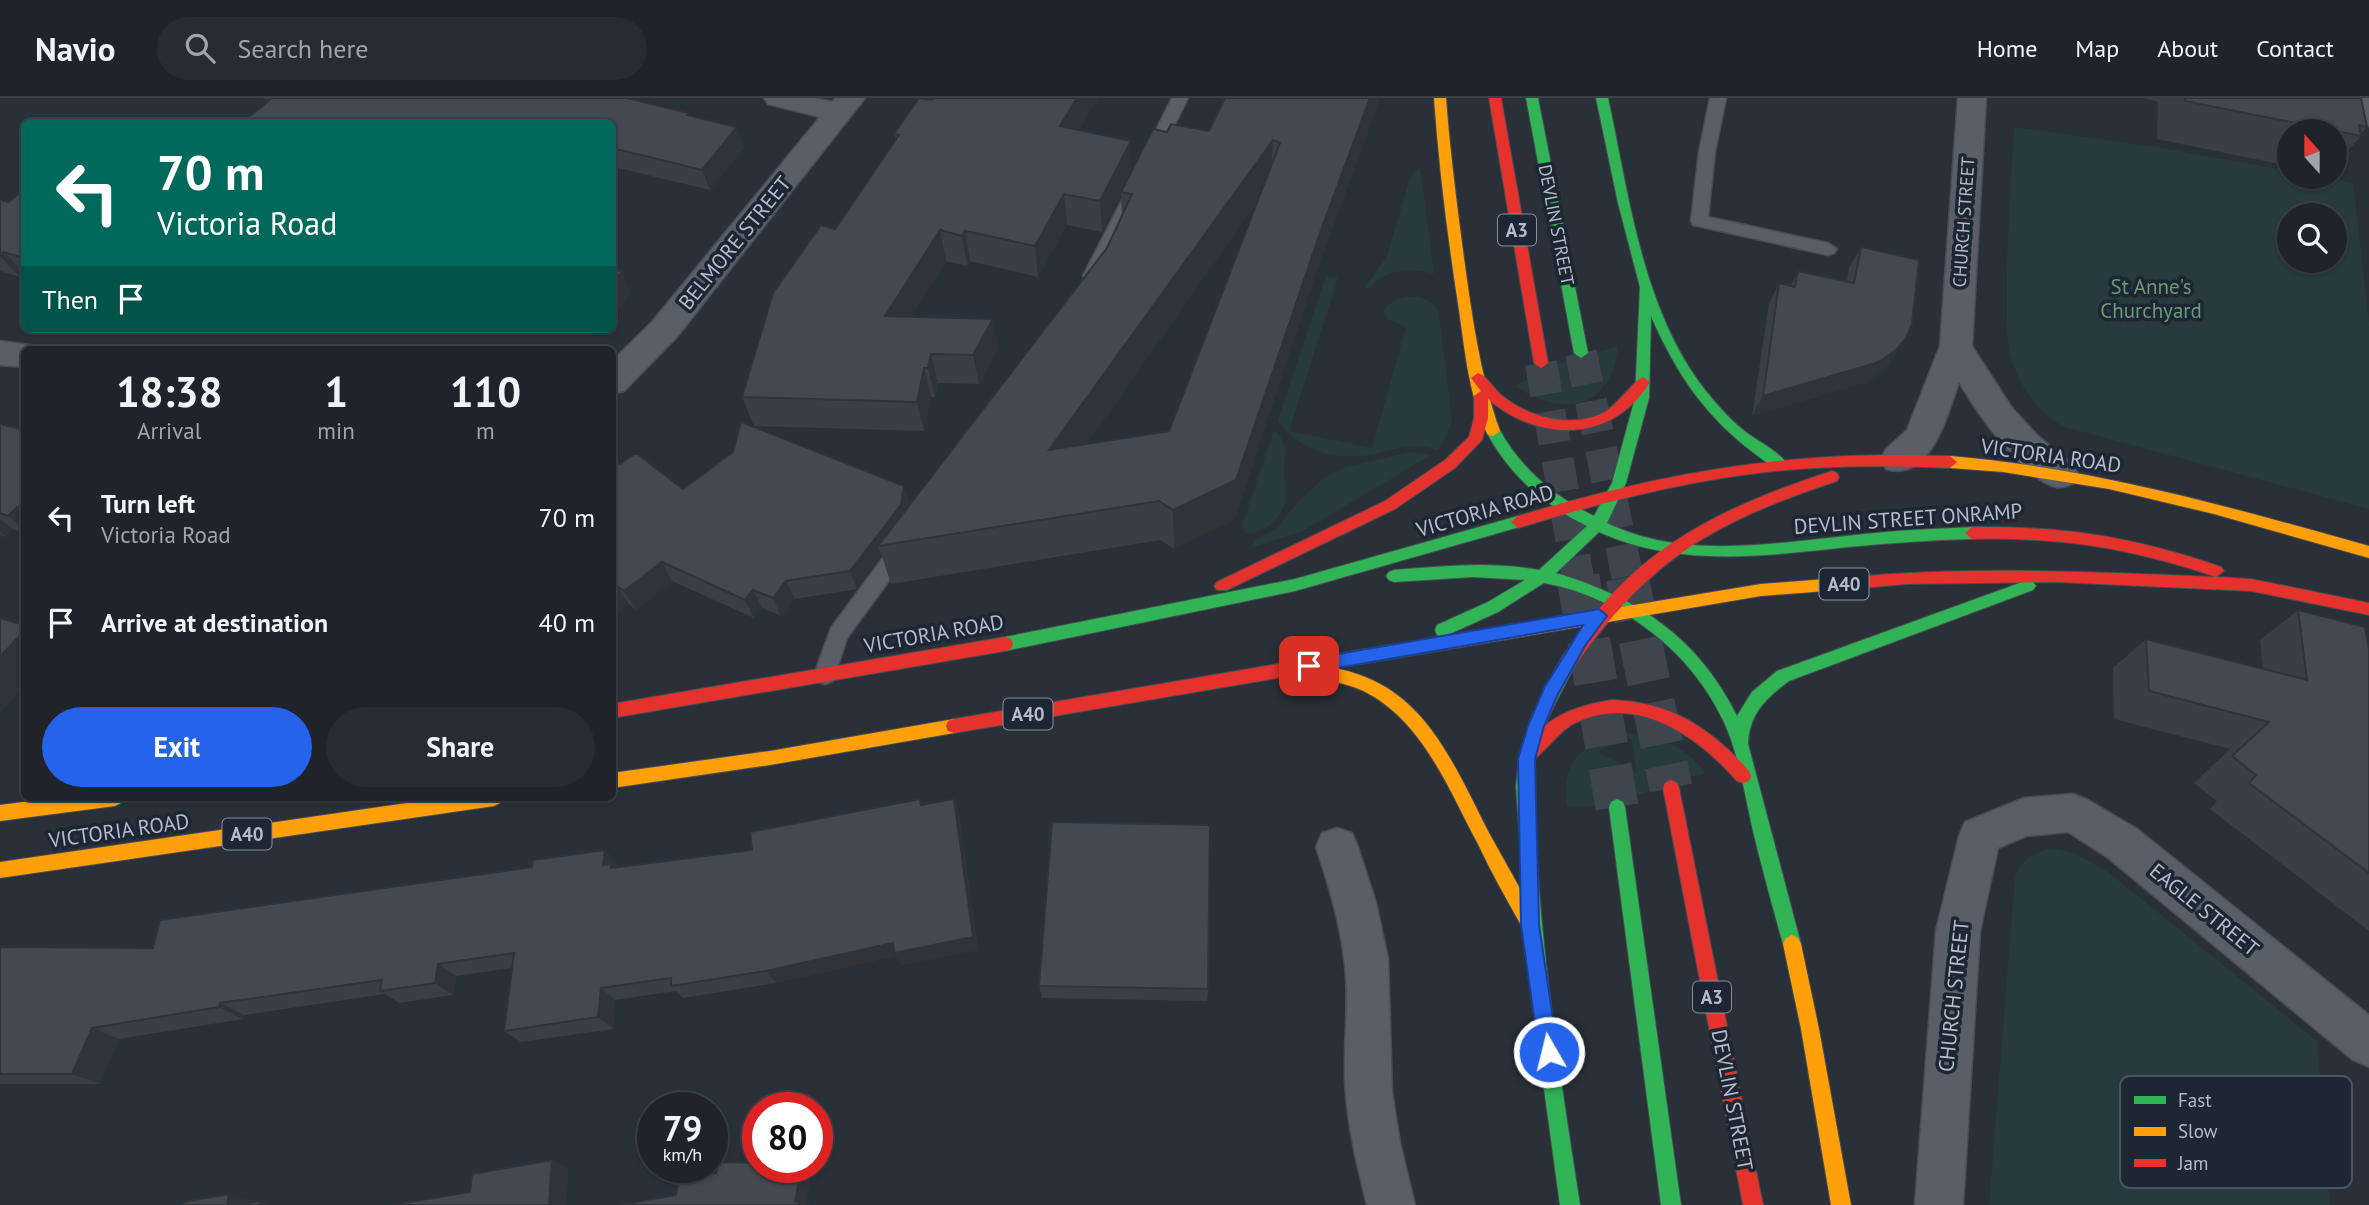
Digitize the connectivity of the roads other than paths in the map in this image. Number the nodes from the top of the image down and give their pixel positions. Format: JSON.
{"nodes":[{"id":1,"x":778,"y":98,"type":"edge"},
{"id":2,"x":1180,"y":98,"type":"edge"},
{"id":3,"x":1440,"y":98,"type":"edge"},
{"id":4,"x":1495,"y":98,"type":"edge"},
{"id":5,"x":1532,"y":98,"type":"edge"},
{"id":6,"x":1602,"y":98,"type":"edge"},
{"id":7,"x":1718,"y":98,"type":"edge"},
{"id":8,"x":1972,"y":98,"type":"edge"},
{"id":9,"x":2365,"y":98,"type":"edge"},
{"id":10,"x":845,"y":106,"type":"edge"},
{"id":11,"x":2369,"y":117,"type":"edge"},
{"id":12,"x":1828,"y":249,"type":"dead end"},
{"id":13,"x":1645,"y":290,"type":"junction"},
{"id":14,"x":1083,"y":294,"type":"edge"},
{"id":15,"x":1956,"y":346,"type":"junction"},
{"id":16,"x":0,"y":353,"type":"edge"},
{"id":17,"x":1581,"y":353,"type":"tunnel mouth"},
{"id":18,"x":21,"y":355,"type":"edge"},
{"id":19,"x":1541,"y":363,"type":"tunnel mouth"},
{"id":20,"x":616,"y":378,"type":"edge"},
{"id":21,"x":1478,"y":381,"type":"junction"},
{"id":22,"x":1643,"y":382,"type":"junction"},
{"id":23,"x":1898,"y":459,"type":"junction"},
{"id":24,"x":1781,"y":465,"type":"junction"},
{"id":25,"x":2060,"y":474,"type":"junction"},
{"id":26,"x":1614,"y":495,"type":"junction"},
{"id":27,"x":1568,"y":509,"type":"junction"},
{"id":28,"x":1597,"y":525,"type":"junction"},
{"id":29,"x":915,"y":530,"type":"edge"},
{"id":30,"x":1671,"y":548,"type":"junction"},
{"id":31,"x":2369,"y":552,"type":"edge"},
{"id":32,"x":1543,"y":576,"type":"junction"},
{"id":33,"x":2057,"y":576,"type":"junction"},
{"id":34,"x":1301,"y":583,"type":"junction"},
{"id":35,"x":2251,"y":585,"type":"junction"},
{"id":36,"x":1613,"y":599,"type":"junction"},
{"id":37,"x":2369,"y":609,"type":"edge"},
{"id":38,"x":1632,"y":610,"type":"junction"},
{"id":39,"x":1160,"y":616,"type":"junction"},
{"id":40,"x":1599,"y":616,"type":"junction"},
{"id":41,"x":1357,"y":659,"type":"junction"},
{"id":42,"x":1286,"y":670,"type":"junction"},
{"id":43,"x":825,"y":675,"type":"junction"},
{"id":44,"x":616,"y":710,"type":"edge"},
{"id":45,"x":1740,"y":746,"type":"junction"},
{"id":46,"x":616,"y":780,"type":"edge"},
{"id":47,"x":1525,"y":788,"type":"junction"},
{"id":48,"x":1671,"y":788,"type":"tunnel mouth"},
{"id":49,"x":1752,"y":793,"type":"junction"},
{"id":50,"x":87,"y":801,"type":"edge"},
{"id":51,"x":473,"y":801,"type":"edge"},
{"id":52,"x":1617,"y":807,"type":"tunnel mouth"},
{"id":53,"x":0,"y":813,"type":"edge"},
{"id":54,"x":2024,"y":817,"type":"joint"},
{"id":55,"x":1337,"y":847,"type":"dead end"},
{"id":56,"x":0,"y":870,"type":"edge"},
{"id":57,"x":1530,"y":925,"type":"junction"},
{"id":58,"x":2369,"y":1044,"type":"edge"},
{"id":59,"x":1391,"y":1205,"type":"edge"},
{"id":60,"x":1570,"y":1205,"type":"edge"},
{"id":61,"x":1671,"y":1205,"type":"edge"},
{"id":62,"x":1753,"y":1205,"type":"edge"},
{"id":63,"x":1841,"y":1205,"type":"edge"},
{"id":64,"x":1940,"y":1205,"type":"edge"}],
"edges":[{"from":1,"to":10,"type":"street"},
{"from":2,"to":14,"type":"lane"},
{"from":3,"to":21,"type":"highway"},
{"from":4,"to":19,"type":"highway","name":"DEVLIN STREET","number":"A3"},
{"from":5,"to":17,"type":"highway","name":"DEVLIN STREET","number":"A3"},
{"from":6,"to":13,"type":"highway"},
{"from":7,"to":12,"type":"lane"},
{"from":8,"to":15,"type":"street","name":"CHURCH STREET"},
{"from":9,"to":11,"type":"street"},
{"from":10,"to":20,"type":"street","name":"BELMORE STREET"},
{"from":13,"to":22,"type":"highway"},
{"from":13,"to":24,"type":"highway"},
{"from":15,"to":23,"type":"street","name":"CHURCH STREET"},
{"from":15,"to":25,"type":"street"},
{"from":16,"to":18,"type":"street"},
{"from":21,"to":22,"type":"highway"},
{"from":21,"to":27,"type":"highway","name":"DEVLIN STREET ONRAMP"},
{"from":21,"to":39,"type":"highway"},
{"from":22,"to":26,"type":"highway"},
{"from":23,"to":24,"type":"highway","name":"VICTORIA ROAD"},
{"from":23,"to":25,"type":"highway","name":"VICTORIA ROAD"},
{"from":23,"to":30,"type":"highway"},
{"from":24,"to":26,"type":"highway","name":"VICTORIA ROAD"},
{"from":25,"to":31,"type":"highway","name":"VICTORIA ROAD"},
{"from":26,"to":27,"type":"highway","name":"VICTORIA ROAD"},
{"from":26,"to":28,"type":"highway"},
{"from":27,"to":28,"type":"highway","name":"DEVLIN STREET ONRAMP"},
{"from":27,"to":34,"type":"highway","name":"VICTORIA ROAD"},
{"from":28,"to":30,"type":"highway","name":"DEVLIN STREET ONRAMP"},
{"from":28,"to":32,"type":"highway"},
{"from":29,"to":43,"type":"lane"},
{"from":30,"to":35,"type":"highway","name":"DEVLIN STREET ONRAMP"},
{"from":30,"to":36,"type":"highway"},
{"from":32,"to":34,"type":"highway"},
{"from":32,"to":36,"type":"highway"},
{"from":32,"to":41,"type":"highway"},
{"from":33,"to":35,"type":"highway","number":"A40"},
{"from":33,"to":38,"type":"highway","number":"A40"},
{"from":33,"to":45,"type":"highway"},
{"from":34,"to":39,"type":"highway","name":"VICTORIA ROAD"},
{"from":35,"to":37,"type":"highway","number":"A40"},
{"from":36,"to":38,"type":"highway"},
{"from":36,"to":40,"type":"highway"},
{"from":38,"to":40,"type":"highway","number":"A40"},
{"from":38,"to":45,"type":"highway"},
{"from":39,"to":43,"type":"highway","name":"VICTORIA ROAD"},
{"from":40,"to":41,"type":"highway","number":"A40"},
{"from":40,"to":47,"type":"highway"},
{"from":41,"to":42,"type":"highway","number":"A40"},
{"from":42,"to":46,"type":"highway","number":"A40"},
{"from":42,"to":57,"type":"highway"},
{"from":43,"to":44,"type":"highway","name":"VICTORIA ROAD"},
{"from":45,"to":49,"type":"highway"},
{"from":47,"to":49,"type":"highway"},
{"from":47,"to":57,"type":"highway"},
{"from":48,"to":62,"type":"highway","name":"DEVLIN STREET","number":"A3"},
{"from":49,"to":63,"type":"highway"},
{"from":50,"to":53,"type":"highway","name":"VICTORIA ROAD"},
{"from":51,"to":56,"type":"highway","name":"VICTORIA ROAD","number":"A40"},
{"from":52,"to":61,"type":"highway"},
{"from":54,"to":58,"type":"street","name":"EAGLE STREET"},
{"from":54,"to":64,"type":"street","name":"CHURCH STREET"},
{"from":55,"to":59,"type":"street"},
{"from":57,"to":60,"type":"highway"}]}
